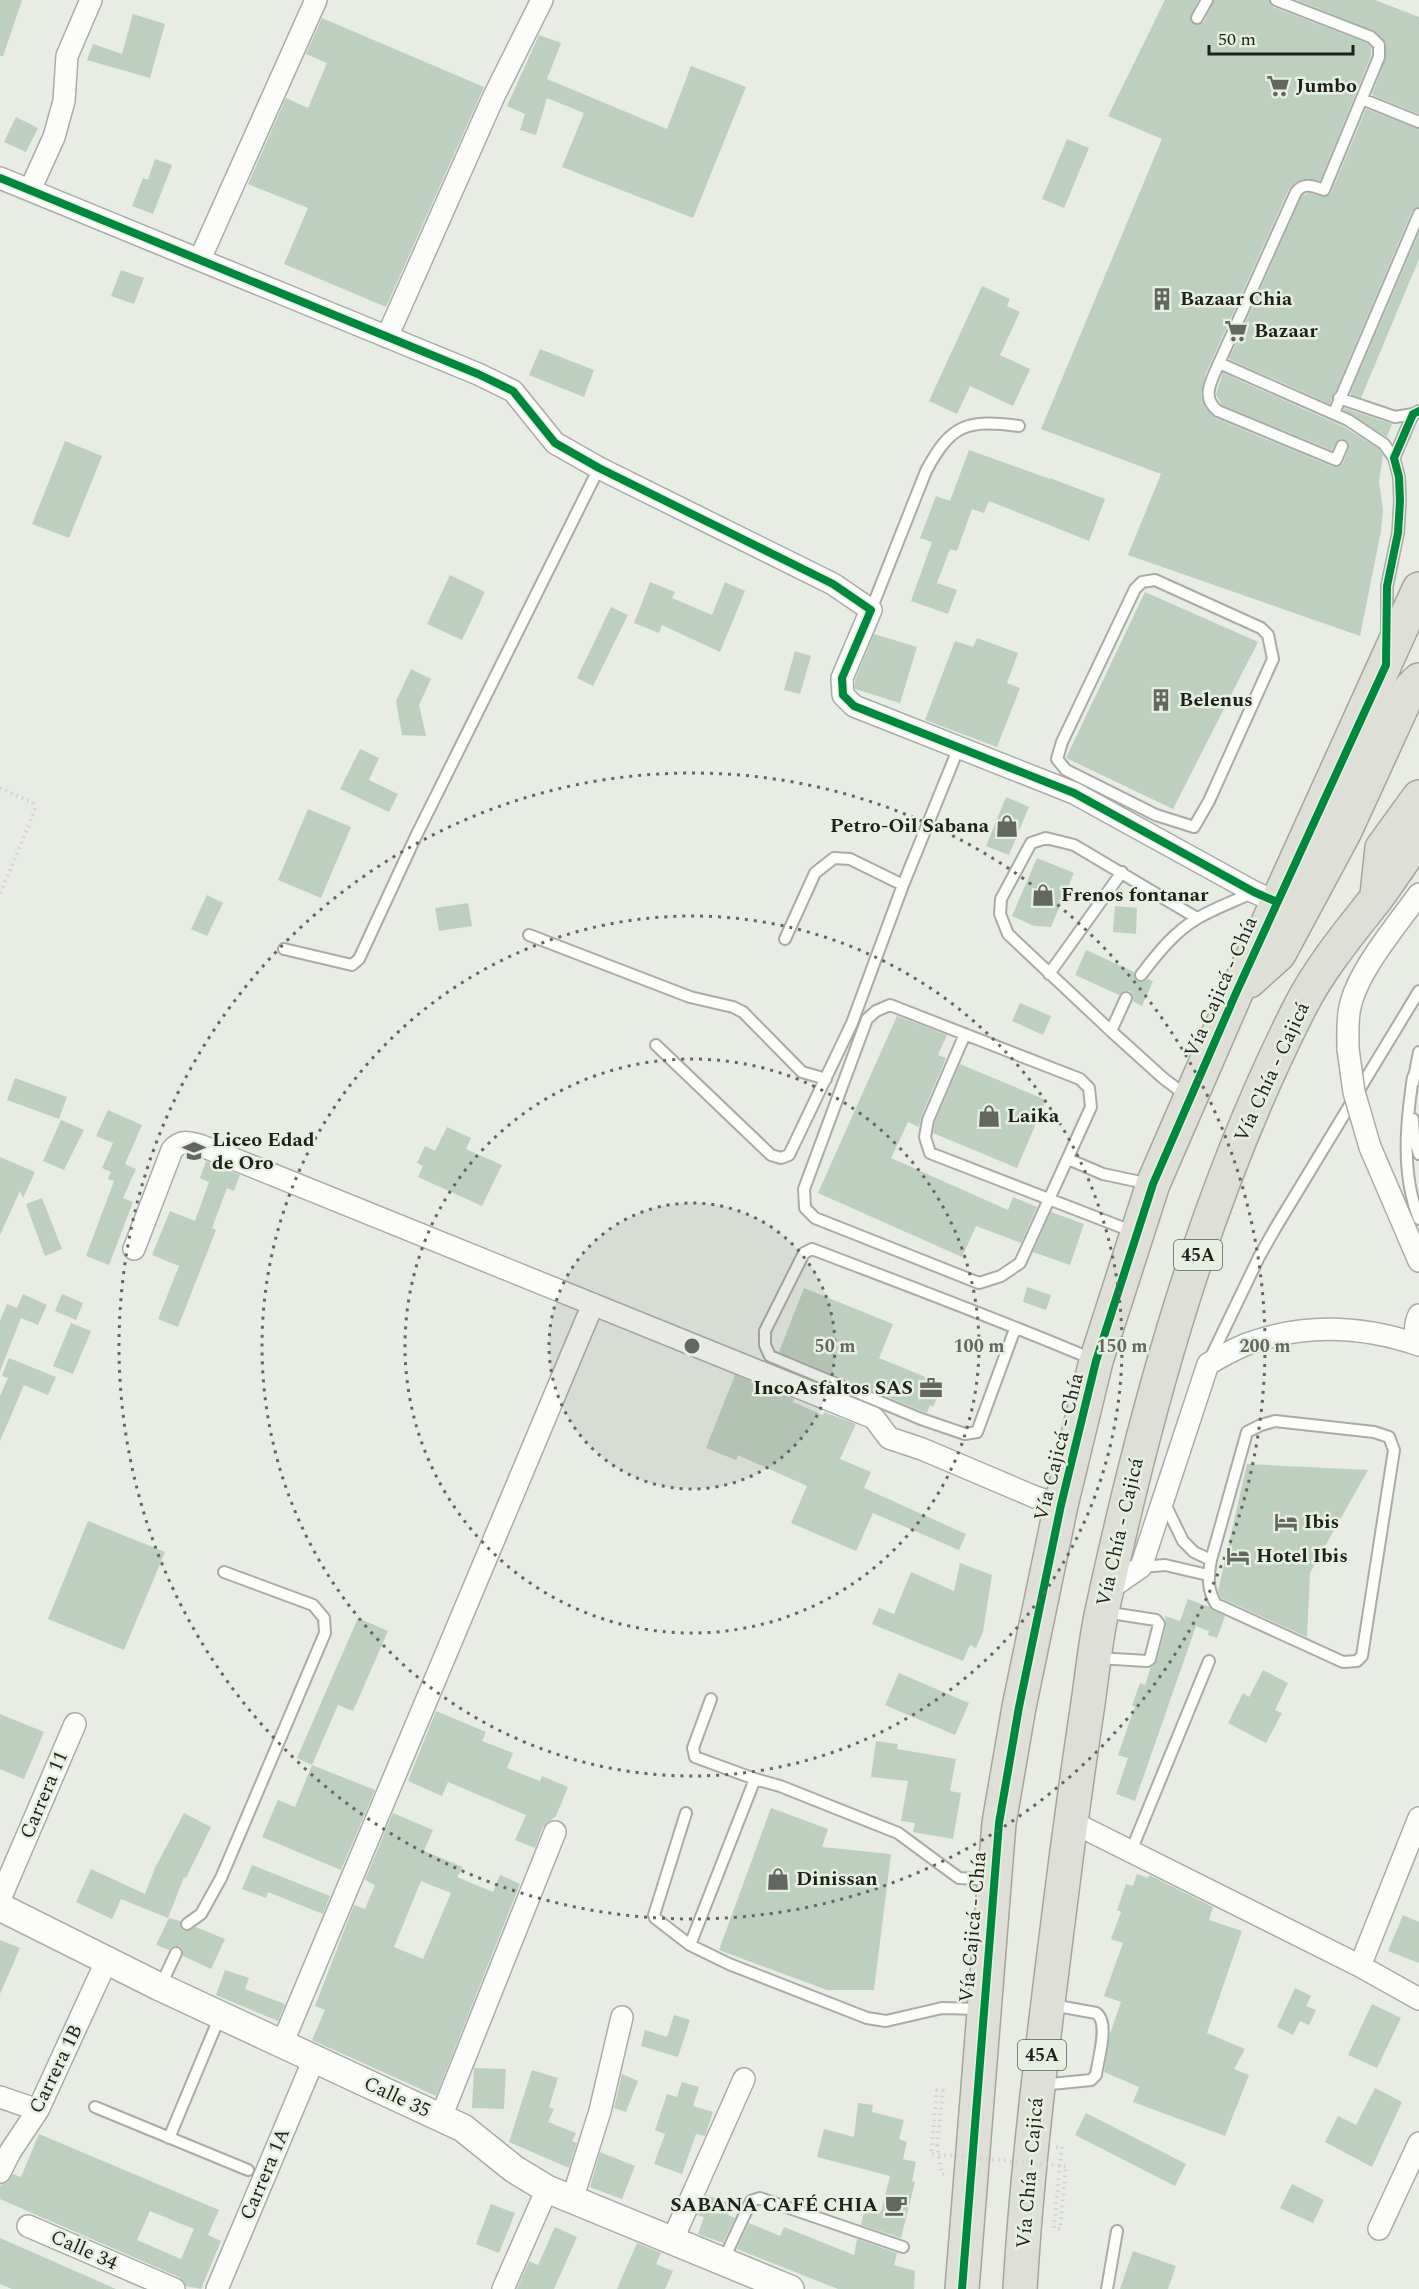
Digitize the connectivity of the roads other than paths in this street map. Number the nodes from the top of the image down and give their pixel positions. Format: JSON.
{"nodes":[{"id":1,"x":92,"y":0,"type":"edge"},
{"id":2,"x":316,"y":0,"type":"edge"},
{"id":3,"x":542,"y":0,"type":"edge"},
{"id":4,"x":1207,"y":0,"type":"edge"},
{"id":5,"x":1276,"y":0,"type":"edge"},
{"id":6,"x":1197,"y":18,"type":"dead end"},
{"id":7,"x":1362,"y":99,"type":"junction"},
{"id":8,"x":1419,"y":122,"type":"edge"},
{"id":9,"x":0,"y":178,"type":"edge"},
{"id":10,"x":30,"y":190,"type":"junction"},
{"id":11,"x":1419,"y":214,"type":"edge"},
{"id":12,"x":200,"y":259,"type":"junction"},
{"id":13,"x":387,"y":337,"type":"junction"},
{"id":14,"x":1219,"y":363,"type":"junction"},
{"id":15,"x":1339,"y":398,"type":"junction"},
{"id":16,"x":1334,"y":413,"type":"junction"},
{"id":17,"x":1416,"y":413,"type":"edge"},
{"id":18,"x":1019,"y":426,"type":"dead end"},
{"id":19,"x":1342,"y":446,"type":"dead end"},
{"id":20,"x":1394,"y":458,"type":"junction"},
{"id":21,"x":598,"y":468,"type":"junction"},
{"id":22,"x":1419,"y":589,"type":"edge"},
{"id":23,"x":871,"y":610,"type":"junction"},
{"id":24,"x":1386,"y":665,"type":"junction"},
{"id":25,"x":1419,"y":680,"type":"edge"},
{"id":26,"x":959,"y":747,"type":"junction"},
{"id":27,"x":1419,"y":796,"type":"edge"},
{"id":28,"x":1144,"y":820,"type":"junction"},
{"id":29,"x":1419,"y":837,"type":"edge"},
{"id":30,"x":1122,"y":872,"type":"junction"},
{"id":31,"x":903,"y":885,"type":"junction"},
{"id":32,"x":1419,"y":894,"type":"edge"},
{"id":33,"x":1266,"y":897,"type":"junction"},
{"id":34,"x":1377,"y":897,"type":"junction"},
{"id":35,"x":1197,"y":918,"type":"junction"},
{"id":36,"x":529,"y":935,"type":"dead end"},
{"id":37,"x":785,"y":939,"type":"dead end"},
{"id":38,"x":284,"y":949,"type":"dead end"},
{"id":39,"x":1049,"y":974,"type":"junction"},
{"id":40,"x":1141,"y":975,"type":"dead end"},
{"id":41,"x":1419,"y":991,"type":"edge"},
{"id":42,"x":1236,"y":993,"type":"junction"},
{"id":43,"x":1126,"y":998,"type":"dead end"},
{"id":44,"x":1111,"y":1031,"type":"junction"},
{"id":45,"x":965,"y":1034,"type":"junction"},
{"id":46,"x":656,"y":1045,"type":"dead end"},
{"id":47,"x":1419,"y":1052,"type":"edge"},
{"id":48,"x":1413,"y":1077,"type":"junction"},
{"id":49,"x":826,"y":1078,"type":"junction"},
{"id":50,"x":1190,"y":1098,"type":"junction"},
{"id":51,"x":1419,"y":1154,"type":"edge"},
{"id":52,"x":1068,"y":1159,"type":"junction"},
{"id":53,"x":1153,"y":1184,"type":"junction"},
{"id":54,"x":1050,"y":1199,"type":"junction"},
{"id":55,"x":1419,"y":1219,"type":"edge"},
{"id":56,"x":1137,"y":1233,"type":"junction"},
{"id":57,"x":134,"y":1249,"type":"dead end"},
{"id":58,"x":1419,"y":1261,"type":"edge"},
{"id":59,"x":593,"y":1304,"type":"junction"},
{"id":60,"x":1419,"y":1315,"type":"edge"},
{"id":61,"x":1015,"y":1329,"type":"junction"},
{"id":62,"x":1419,"y":1344,"type":"edge"},
{"id":63,"x":1096,"y":1361,"type":"junction"},
{"id":64,"x":1208,"y":1364,"type":"junction"},
{"id":65,"x":1163,"y":1500,"type":"junction"},
{"id":66,"x":1060,"y":1504,"type":"junction"},
{"id":67,"x":1211,"y":1560,"type":"junction"},
{"id":68,"x":1141,"y":1567,"type":"junction"},
{"id":69,"x":224,"y":1572,"type":"dead end"},
{"id":70,"x":1208,"y":1575,"type":"junction"},
{"id":71,"x":1105,"y":1600,"type":"junction"},
{"id":72,"x":1095,"y":1657,"type":"junction"},
{"id":73,"x":1209,"y":1661,"type":"dead end"},
{"id":74,"x":711,"y":1699,"type":"dead end"},
{"id":75,"x":75,"y":1724,"type":"dead end"},
{"id":76,"x":755,"y":1779,"type":"junction"},
{"id":77,"x":686,"y":1813,"type":"dead end"},
{"id":78,"x":1419,"y":1818,"type":"edge"},
{"id":79,"x":1070,"y":1821,"type":"junction"},
{"id":80,"x":555,"y":1832,"type":"dead end"},
{"id":81,"x":1131,"y":1851,"type":"junction"},
{"id":82,"x":993,"y":1880,"type":"junction"},
{"id":83,"x":0,"y":1899,"type":"edge"},
{"id":84,"x":0,"y":1907,"type":"edge"},
{"id":85,"x":188,"y":1924,"type":"dead end"},
{"id":86,"x":690,"y":1945,"type":"junction"},
{"id":87,"x":176,"y":1953,"type":"dead end"},
{"id":88,"x":106,"y":1962,"type":"junction"},
{"id":89,"x":1360,"y":1966,"type":"junction"},
{"id":90,"x":160,"y":1987,"type":"junction"},
{"id":91,"x":1419,"y":2000,"type":"edge"},
{"id":92,"x":1048,"y":2004,"type":"junction"},
{"id":93,"x":983,"y":2009,"type":"junction"},
{"id":94,"x":220,"y":2016,"type":"junction"},
{"id":95,"x":622,"y":2017,"type":"dead end"},
{"id":96,"x":282,"y":2044,"type":"junction"},
{"id":97,"x":314,"y":2059,"type":"junction"},
{"id":98,"x":744,"y":2079,"type":"dead end"},
{"id":99,"x":1038,"y":2085,"type":"junction"},
{"id":100,"x":0,"y":2097,"type":"edge"},
{"id":101,"x":95,"y":2107,"type":"dead end"},
{"id":102,"x":38,"y":2110,"type":"junction"},
{"id":103,"x":441,"y":2117,"type":"junction"},
{"id":104,"x":169,"y":2138,"type":"junction"},
{"id":105,"x":1419,"y":2143,"type":"edge"},
{"id":106,"x":248,"y":2170,"type":"dead end"},
{"id":107,"x":0,"y":2172,"type":"edge"},
{"id":108,"x":547,"y":2189,"type":"junction"},
{"id":109,"x":572,"y":2200,"type":"junction"},
{"id":110,"x":28,"y":2226,"type":"dead end"},
{"id":111,"x":1379,"y":2229,"type":"dead end"},
{"id":112,"x":1118,"y":2231,"type":"dead end"},
{"id":113,"x":672,"y":2241,"type":"junction"},
{"id":114,"x":903,"y":2247,"type":"dead end"},
{"id":115,"x":723,"y":2261,"type":"junction"},
{"id":116,"x":174,"y":2289,"type":"edge"},
{"id":117,"x":217,"y":2289,"type":"edge"},
{"id":118,"x":503,"y":2289,"type":"edge"},
{"id":119,"x":790,"y":2289,"type":"edge"},
{"id":120,"x":962,"y":2289,"type":"edge"},
{"id":121,"x":1020,"y":2289,"type":"edge"},
{"id":122,"x":1107,"y":2289,"type":"edge"}],
"edges":[{"from":1,"to":10,"type":"street"},
{"from":2,"to":12,"type":"street"},
{"from":3,"to":13,"type":"street"},
{"from":4,"to":6,"type":"lane"},
{"from":5,"to":7,"type":"lane"},
{"from":7,"to":8,"type":"lane"},
{"from":7,"to":14,"type":"lane"},
{"from":9,"to":10,"type":"street"},
{"from":10,"to":12,"type":"street"},
{"from":11,"to":15,"type":"lane"},
{"from":12,"to":13,"type":"street"},
{"from":13,"to":21,"type":"street"},
{"from":14,"to":16,"type":"lane"},
{"from":14,"to":19,"type":"lane"},
{"from":15,"to":16,"type":"lane"},
{"from":15,"to":17,"type":"lane"},
{"from":16,"to":20,"type":"lane"},
{"from":17,"to":20,"type":"lane"},
{"from":18,"to":23,"type":"lane"},
{"from":20,"to":24,"type":"lane"},
{"from":21,"to":23,"type":"street"},
{"from":21,"to":38,"type":"lane"},
{"from":22,"to":24,"type":"highway","name":"Vía Cajicá - Chía"},
{"from":23,"to":26,"type":"street"},
{"from":24,"to":33,"type":"highway","name":"Vía Cajicá - Chía"},
{"from":25,"to":42,"type":"highway"},
{"from":26,"to":28,"type":"street"},
{"from":26,"to":31,"type":"lane"},
{"from":27,"to":34,"type":"highway"},
{"from":28,"to":28,"type":"lane"},
{"from":28,"to":33,"type":"street"},
{"from":29,"to":34,"type":"highway","name":"Vía Chía - Cajicá","number":"45A"},
{"from":30,"to":35,"type":"lane"},
{"from":30,"to":39,"type":"lane"},
{"from":30,"to":39,"type":"lane"},
{"from":31,"to":37,"type":"lane"},
{"from":31,"to":49,"type":"lane"},
{"from":32,"to":58,"type":"street","bridge":true},
{"from":33,"to":35,"type":"lane"},
{"from":33,"to":42,"type":"highway","name":"Vía Cajicá - Chía"},
{"from":34,"to":71,"type":"highway","name":"Vía Chía - Cajicá","number":"45A"},
{"from":35,"to":40,"type":"lane"},
{"from":36,"to":49,"type":"lane"},
{"from":39,"to":44,"type":"lane"},
{"from":41,"to":64,"type":"lane"},
{"from":42,"to":50,"type":"highway","name":"Vía Cajicá - Chía"},
{"from":43,"to":44,"type":"lane"},
{"from":44,"to":50,"type":"lane"},
{"from":45,"to":52,"type":"lane"},
{"from":45,"to":54,"type":"lane"},
{"from":45,"to":54,"type":"lane"},
{"from":46,"to":49,"type":"lane"},
{"from":47,"to":48,"type":"lane"},
{"from":48,"to":51,"type":"lane"},
{"from":48,"to":55,"type":"lane"},
{"from":50,"to":53,"type":"highway","name":"Vía Cajicá - Chía"},
{"from":52,"to":53,"type":"lane"},
{"from":52,"to":54,"type":"lane"},
{"from":53,"to":56,"type":"highway","name":"Vía Cajicá - Chía"},
{"from":54,"to":56,"type":"lane"},
{"from":56,"to":63,"type":"highway","name":"Vía Cajicá - Chía"},
{"from":57,"to":59,"type":"street"},
{"from":59,"to":66,"type":"street"},
{"from":59,"to":96,"type":"street"},
{"from":60,"to":62,"type":"street"},
{"from":61,"to":61,"type":"lane"},
{"from":61,"to":63,"type":"lane"},
{"from":62,"to":64,"type":"street"},
{"from":63,"to":66,"type":"highway","name":"Vía Cajicá - Chía"},
{"from":64,"to":65,"type":"street"},
{"from":65,"to":67,"type":"lane"},
{"from":65,"to":68,"type":"street"},
{"from":66,"to":82,"type":"highway","name":"Vía Cajicá - Chía"},
{"from":67,"to":70,"type":"lane"},
{"from":67,"to":70,"type":"lane"},
{"from":68,"to":70,"type":"lane"},
{"from":68,"to":71,"type":"street"},
{"from":69,"to":85,"type":"lane"},
{"from":71,"to":72,"type":"highway","name":"Vía Chía - Cajicá","number":"45A"},
{"from":71,"to":72,"type":"lane"},
{"from":72,"to":79,"type":"highway","name":"Vía Chía - Cajicá","number":"45A"},
{"from":73,"to":81,"type":"lane"},
{"from":74,"to":76,"type":"lane"},
{"from":75,"to":83,"type":"street","name":"Carrera 11"},
{"from":76,"to":82,"type":"lane"},
{"from":76,"to":86,"type":"lane"},
{"from":77,"to":86,"type":"lane"},
{"from":78,"to":89,"type":"street"},
{"from":79,"to":81,"type":"street"},
{"from":79,"to":92,"type":"highway","name":"Vía Chía - Cajicá","number":"45A"},
{"from":80,"to":103,"type":"street"},
{"from":81,"to":89,"type":"street"},
{"from":82,"to":93,"type":"highway","name":"Vía Cajicá - Chía"},
{"from":84,"to":88,"type":"street","name":"Calle 35"},
{"from":86,"to":93,"type":"lane"},
{"from":87,"to":90,"type":"lane"},
{"from":88,"to":90,"type":"street","name":"Calle 35"},
{"from":88,"to":102,"type":"street","name":"Carrera 1B"},
{"from":89,"to":91,"type":"street"},
{"from":90,"to":94,"type":"street","name":"Calle 35"},
{"from":92,"to":99,"type":"highway","name":"Vía Chía - Cajicá","number":"45A"},
{"from":92,"to":99,"type":"lane"},
{"from":93,"to":120,"type":"highway","name":"Vía Cajicá - Chía"},
{"from":94,"to":96,"type":"street","name":"Calle 35"},
{"from":94,"to":104,"type":"lane"},
{"from":95,"to":109,"type":"street"},
{"from":96,"to":97,"type":"street","name":"Calle 35"},
{"from":97,"to":103,"type":"street","name":"Calle 35"},
{"from":97,"to":117,"type":"street","name":"Carrera 1A"},
{"from":98,"to":113,"type":"street"},
{"from":99,"to":121,"type":"highway","name":"Vía Chía - Cajicá","number":"45A"},
{"from":100,"to":102,"type":"street"},
{"from":101,"to":104,"type":"lane"},
{"from":102,"to":107,"type":"street","name":"Carrera 1B"},
{"from":103,"to":108,"type":"street","name":"Calle 35"},
{"from":104,"to":106,"type":"lane"},
{"from":105,"to":111,"type":"street"},
{"from":108,"to":109,"type":"street","name":"Calle 35"},
{"from":108,"to":118,"type":"street"},
{"from":109,"to":113,"type":"street","name":"Calle 35"},
{"from":110,"to":116,"type":"street","name":"Calle 34"},
{"from":112,"to":122,"type":"lane"},
{"from":113,"to":115,"type":"street","name":"Calle 35"},
{"from":114,"to":115,"type":"lane"},
{"from":115,"to":119,"type":"street","name":"Calle 35"}]}
